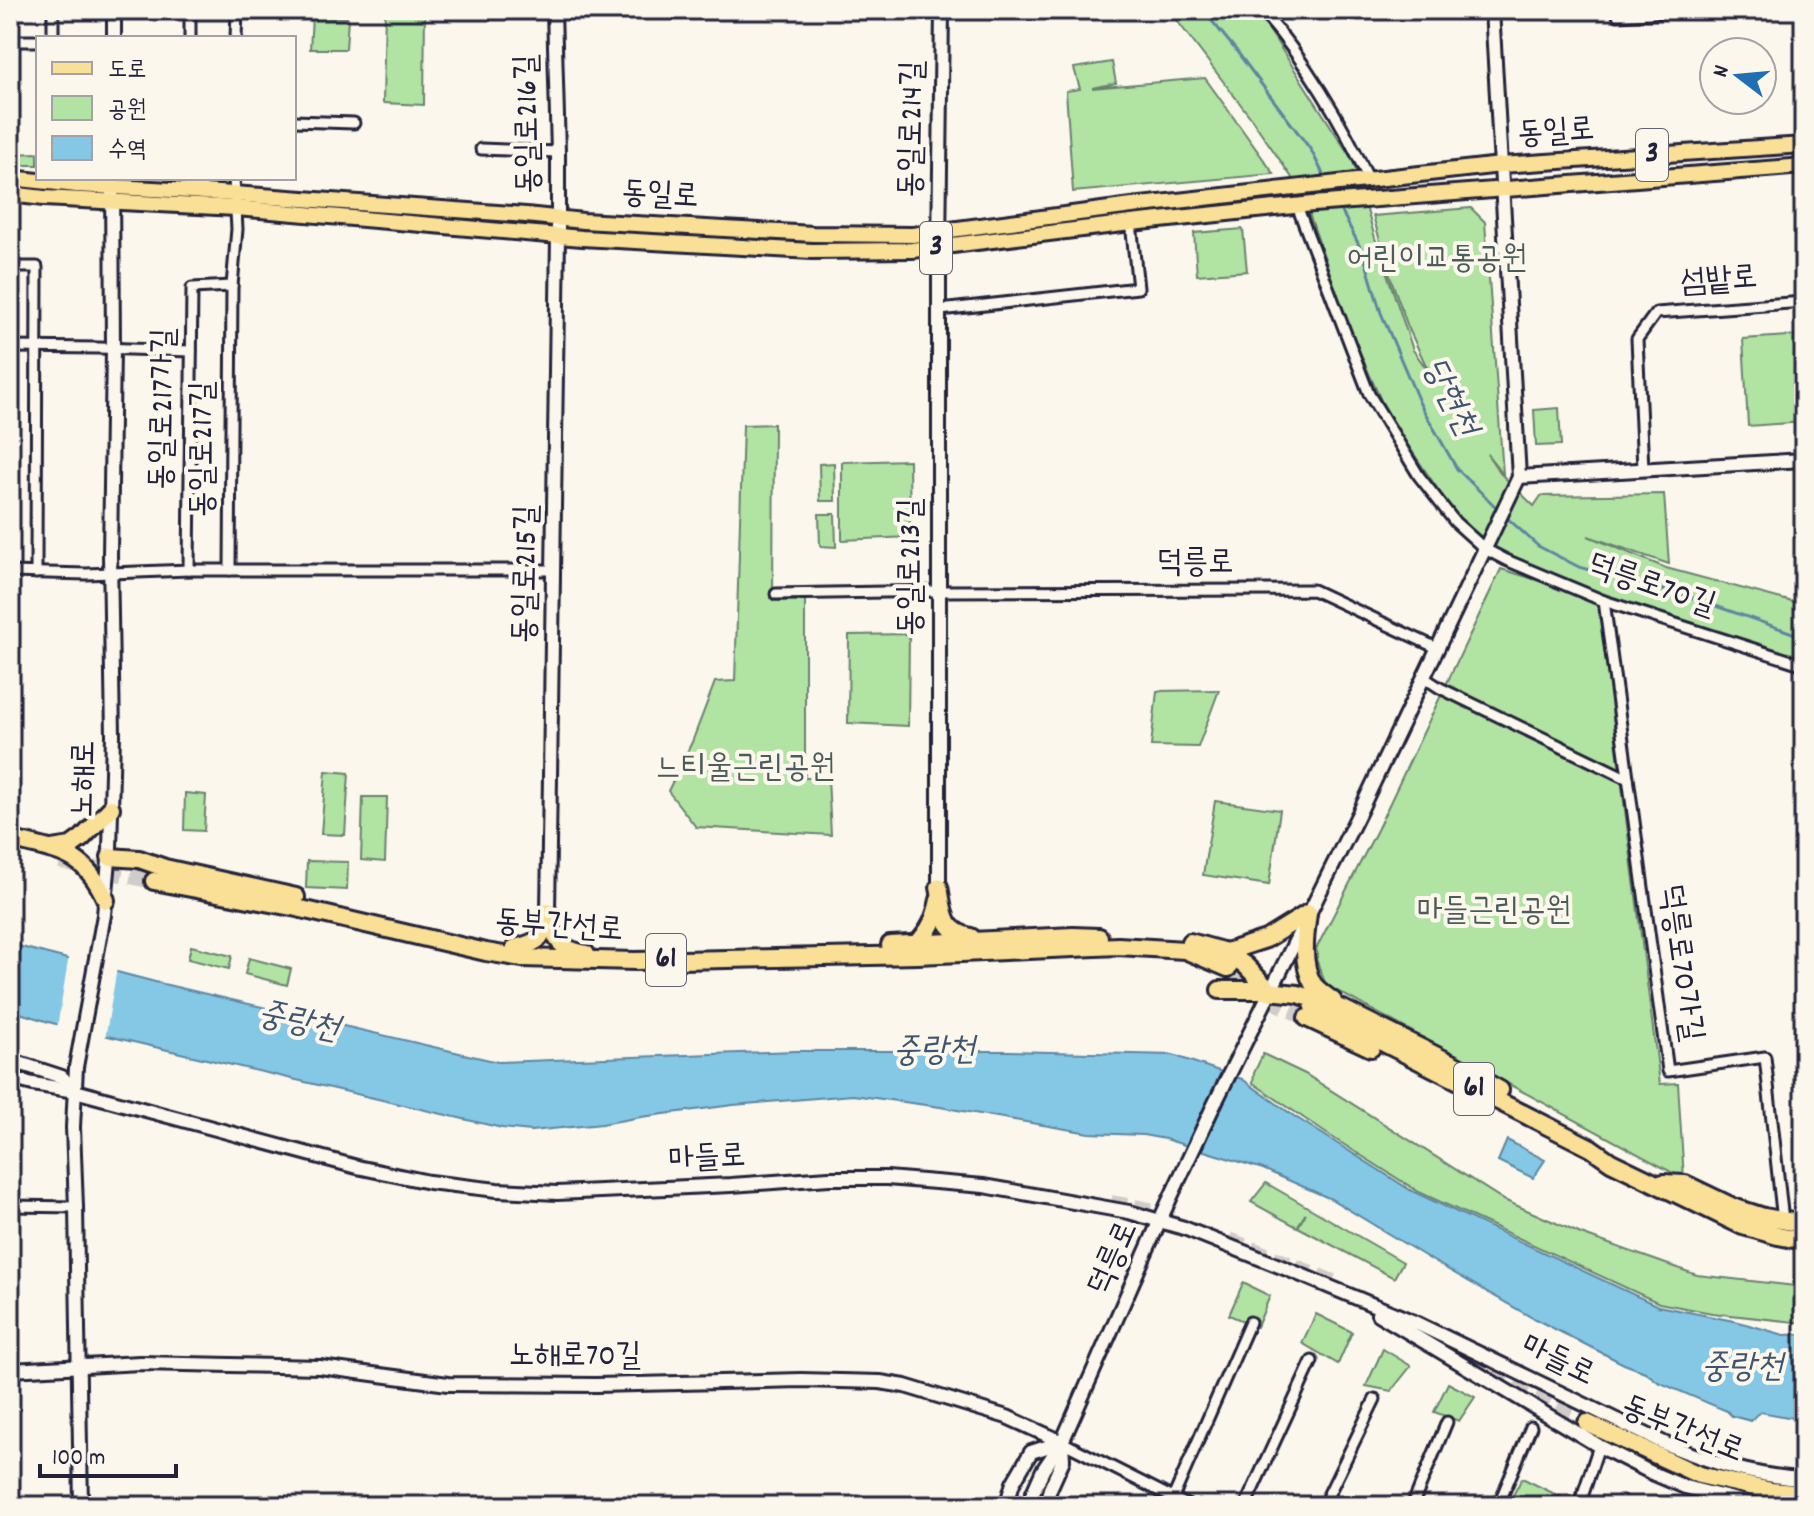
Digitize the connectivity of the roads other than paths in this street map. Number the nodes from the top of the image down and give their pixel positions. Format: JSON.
{"nodes":[{"id":1,"x":53,"y":10,"type":"edge"},
{"id":2,"x":114,"y":10,"type":"edge"},
{"id":3,"x":190,"y":10,"type":"edge"},
{"id":4,"x":237,"y":10,"type":"edge"},
{"id":5,"x":554,"y":10,"type":"edge"},
{"id":6,"x":942,"y":10,"type":"edge"},
{"id":7,"x":1261,"y":10,"type":"edge"},
{"id":8,"x":1492,"y":10,"type":"edge"},
{"id":9,"x":1617,"y":10,"type":"edge"},
{"id":10,"x":1698,"y":10,"type":"edge"},
{"id":11,"x":53,"y":36,"type":"edge"},
{"id":12,"x":114,"y":36,"type":"edge"},
{"id":13,"x":190,"y":36,"type":"edge"},
{"id":14,"x":236,"y":36,"type":"edge"},
{"id":15,"x":10,"y":41,"type":"edge"},
{"id":16,"x":36,"y":41,"type":"edge"},
{"id":17,"x":296,"y":121,"type":"edge"},
{"id":18,"x":354,"y":123,"type":"dead end"},
{"id":19,"x":1804,"y":145,"type":"edge"},
{"id":20,"x":481,"y":149,"type":"dead end"},
{"id":21,"x":558,"y":152,"type":"junction"},
{"id":22,"x":1501,"y":165,"type":"junction"},
{"id":23,"x":1804,"y":166,"type":"edge"},
{"id":24,"x":10,"y":178,"type":"edge"},
{"id":25,"x":234,"y":180,"type":"edge"},
{"id":26,"x":1365,"y":180,"type":"junction"},
{"id":27,"x":112,"y":188,"type":"edge"},
{"id":28,"x":1502,"y":190,"type":"junction"},
{"id":29,"x":10,"y":194,"type":"edge"},
{"id":30,"x":236,"y":201,"type":"junction"},
{"id":31,"x":1305,"y":205,"type":"junction"},
{"id":32,"x":558,"y":218,"type":"junction"},
{"id":33,"x":1131,"y":223,"type":"junction"},
{"id":34,"x":939,"y":231,"type":"junction"},
{"id":35,"x":558,"y":236,"type":"junction"},
{"id":36,"x":939,"y":248,"type":"junction"},
{"id":37,"x":10,"y":267,"type":"edge"},
{"id":38,"x":232,"y":286,"type":"junction"},
{"id":39,"x":1804,"y":302,"type":"edge"},
{"id":40,"x":940,"y":310,"type":"junction"},
{"id":41,"x":10,"y":347,"type":"edge"},
{"id":42,"x":37,"y":347,"type":"junction"},
{"id":43,"x":113,"y":349,"type":"junction"},
{"id":44,"x":191,"y":351,"type":"junction"},
{"id":45,"x":1804,"y":460,"type":"edge"},
{"id":46,"x":1643,"y":469,"type":"junction"},
{"id":47,"x":1519,"y":477,"type":"junction"},
{"id":48,"x":1487,"y":544,"type":"junction"},
{"id":49,"x":189,"y":570,"type":"junction"},
{"id":50,"x":230,"y":570,"type":"junction"},
{"id":51,"x":554,"y":570,"type":"junction"},
{"id":52,"x":10,"y":572,"type":"edge"},
{"id":53,"x":36,"y":573,"type":"junction"},
{"id":54,"x":110,"y":573,"type":"junction"},
{"id":55,"x":939,"y":591,"type":"junction"},
{"id":56,"x":776,"y":594,"type":"dead end"},
{"id":57,"x":1604,"y":601,"type":"junction"},
{"id":58,"x":1437,"y":648,"type":"junction"},
{"id":59,"x":1804,"y":665,"type":"edge"},
{"id":60,"x":1423,"y":677,"type":"junction"},
{"id":61,"x":1628,"y":779,"type":"junction"},
{"id":62,"x":111,"y":808,"type":"junction"},
{"id":63,"x":10,"y":839,"type":"edge"},
{"id":64,"x":10,"y":850,"type":"edge"},
{"id":65,"x":54,"y":856,"type":"junction"},
{"id":66,"x":110,"y":857,"type":"junction"},
{"id":67,"x":154,"y":881,"type":"tunnel mouth"},
{"id":68,"x":939,"y":887,"type":"junction"},
{"id":69,"x":105,"y":907,"type":"junction"},
{"id":70,"x":548,"y":912,"type":"junction"},
{"id":71,"x":1308,"y":913,"type":"junction"},
{"id":72,"x":1050,"y":937,"type":"junction"},
{"id":73,"x":917,"y":944,"type":"junction"},
{"id":74,"x":988,"y":946,"type":"junction"},
{"id":75,"x":1106,"y":946,"type":"junction"},
{"id":76,"x":515,"y":948,"type":"junction"},
{"id":77,"x":572,"y":951,"type":"junction"},
{"id":78,"x":1015,"y":951,"type":"junction"},
{"id":79,"x":746,"y":957,"type":"junction"},
{"id":80,"x":619,"y":961,"type":"junction"},
{"id":81,"x":1225,"y":972,"type":"junction"},
{"id":82,"x":1271,"y":992,"type":"junction"},
{"id":83,"x":1343,"y":1009,"type":"junction"},
{"id":84,"x":10,"y":1060,"type":"edge"},
{"id":85,"x":10,"y":1078,"type":"edge"},
{"id":86,"x":75,"y":1091,"type":"junction"},
{"id":87,"x":1581,"y":1144,"type":"junction"},
{"id":88,"x":1611,"y":1162,"type":"junction"},
{"id":89,"x":1654,"y":1182,"type":"junction"},
{"id":90,"x":10,"y":1206,"type":"edge"},
{"id":91,"x":76,"y":1207,"type":"junction"},
{"id":92,"x":1160,"y":1220,"type":"junction"},
{"id":93,"x":1783,"y":1222,"type":"junction"},
{"id":94,"x":1804,"y":1224,"type":"edge"},
{"id":95,"x":1804,"y":1241,"type":"edge"},
{"id":96,"x":1337,"y":1290,"type":"junction"},
{"id":97,"x":1250,"y":1322,"type":"dead end"},
{"id":98,"x":1312,"y":1361,"type":"dead end"},
{"id":99,"x":79,"y":1366,"type":"junction"},
{"id":100,"x":10,"y":1370,"type":"edge"},
{"id":101,"x":1543,"y":1383,"type":"junction"},
{"id":102,"x":1375,"y":1399,"type":"dead end"},
{"id":103,"x":1527,"y":1403,"type":"junction"},
{"id":104,"x":1447,"y":1422,"type":"dead end"},
{"id":105,"x":1587,"y":1423,"type":"tunnel mouth"},
{"id":106,"x":1531,"y":1427,"type":"dead end"},
{"id":107,"x":1062,"y":1442,"type":"junction"},
{"id":108,"x":1599,"y":1446,"type":"junction"},
{"id":109,"x":1804,"y":1479,"type":"edge"},
{"id":110,"x":1804,"y":1494,"type":"edge"},
{"id":111,"x":1173,"y":1498,"type":"junction"},
{"id":112,"x":81,"y":1506,"type":"edge"},
{"id":113,"x":1006,"y":1506,"type":"edge"},
{"id":114,"x":1027,"y":1506,"type":"edge"},
{"id":115,"x":1045,"y":1506,"type":"edge"},
{"id":116,"x":1189,"y":1506,"type":"edge"},
{"id":117,"x":1245,"y":1506,"type":"edge"},
{"id":118,"x":1323,"y":1506,"type":"edge"},
{"id":119,"x":1412,"y":1506,"type":"edge"},
{"id":120,"x":1498,"y":1506,"type":"edge"},
{"id":121,"x":1579,"y":1506,"type":"edge"},
{"id":122,"x":1769,"y":1506,"type":"edge"}],
"edges":[{"from":1,"to":11,"type":"street"},
{"from":2,"to":12,"type":"main road"},
{"from":3,"to":13,"type":"street"},
{"from":4,"to":14,"type":"street"},
{"from":5,"to":21,"type":"main road","name":"동일로216길"},
{"from":6,"to":34,"type":"main road","name":"동일로214길"},
{"from":7,"to":26,"type":"street"},
{"from":8,"to":22,"type":"main road"},
{"from":9,"to":10,"type":"street"},
{"from":15,"to":16,"type":"street"},
{"from":17,"to":18,"type":"street"},
{"from":19,"to":22,"type":"main road","name":"동일로","number":"3"},
{"from":20,"to":21,"type":"street"},
{"from":21,"to":32,"type":"main road","name":"동일로216길"},
{"from":22,"to":26,"type":"main road","name":"동일로","number":"3"},
{"from":22,"to":28,"type":"main road"},
{"from":23,"to":28,"type":"main road","name":"동일로","number":"3"},
{"from":24,"to":27,"type":"main road","name":"동일로","number":"3"},
{"from":25,"to":30,"type":"street","name":"동일로217길"},
{"from":26,"to":34,"type":"main road","name":"동일로","number":"3"},
{"from":27,"to":29,"type":"main road","name":"동일로","number":"3"},
{"from":27,"to":30,"type":"main road","name":"동일로","number":"3"},
{"from":27,"to":43,"type":"main road","name":"노해로"},
{"from":28,"to":31,"type":"main road","name":"동일로","number":"3"},
{"from":28,"to":47,"type":"main road"},
{"from":30,"to":32,"type":"main road","name":"동일로","number":"3"},
{"from":30,"to":35,"type":"main road","name":"동일로","number":"3"},
{"from":30,"to":38,"type":"street","name":"동일로217길"},
{"from":31,"to":33,"type":"main road","name":"동일로","number":"3"},
{"from":31,"to":48,"type":"street","name":"덕릉로70길"},
{"from":32,"to":34,"type":"main road","name":"동일로","number":"3"},
{"from":32,"to":35,"type":"main road","name":"동일로216길"},
{"from":33,"to":36,"type":"main road","name":"동일로","number":"3"},
{"from":33,"to":40,"type":"street"},
{"from":34,"to":36,"type":"main road","name":"동일로214길"},
{"from":35,"to":36,"type":"main road","name":"동일로","number":"3"},
{"from":35,"to":51,"type":"main road","name":"동일로215길"},
{"from":36,"to":40,"type":"main road","name":"동일로213길"},
{"from":37,"to":42,"type":"street"},
{"from":38,"to":44,"type":"street","name":"동일로217가길"},
{"from":38,"to":50,"type":"street","name":"동일로217길"},
{"from":39,"to":46,"type":"street","name":"섬밭로"},
{"from":40,"to":55,"type":"main road","name":"동일로213길"},
{"from":41,"to":42,"type":"street"},
{"from":42,"to":43,"type":"street"},
{"from":42,"to":53,"type":"street"},
{"from":43,"to":44,"type":"street"},
{"from":43,"to":54,"type":"main road","name":"노해로"},
{"from":44,"to":49,"type":"street","name":"동일로217가길"},
{"from":45,"to":46,"type":"main road"},
{"from":46,"to":47,"type":"main road"},
{"from":47,"to":48,"type":"main road","name":"덕릉로"},
{"from":48,"to":57,"type":"street","name":"덕릉로70길"},
{"from":48,"to":58,"type":"main road","name":"덕릉로"},
{"from":49,"to":50,"type":"street"},
{"from":49,"to":54,"type":"street"},
{"from":50,"to":51,"type":"street"},
{"from":51,"to":70,"type":"main road","name":"동일로215길"},
{"from":52,"to":53,"type":"street"},
{"from":53,"to":54,"type":"street"},
{"from":54,"to":62,"type":"main road","name":"노해로"},
{"from":55,"to":56,"type":"street","name":"덕릉로"},
{"from":55,"to":58,"type":"street","name":"덕릉로"},
{"from":55,"to":68,"type":"main road","name":"동일로213길"},
{"from":57,"to":59,"type":"street","name":"덕릉로70길"},
{"from":57,"to":61,"type":"street","name":"덕릉로70가길"},
{"from":58,"to":60,"type":"main road","name":"덕릉로"},
{"from":60,"to":61,"type":"street"},
{"from":60,"to":71,"type":"main road","name":"덕릉로"},
{"from":61,"to":93,"type":"street","name":"덕릉로70가길"},
{"from":62,"to":65,"type":"highway"},
{"from":62,"to":66,"type":"main road","name":"노해로"},
{"from":63,"to":65,"type":"highway"},
{"from":64,"to":65,"type":"highway"},
{"from":65,"to":69,"type":"highway"},
{"from":66,"to":69,"type":"main road","name":"노해로"},
{"from":66,"to":76,"type":"highway"},
{"from":67,"to":80,"type":"highway","name":"동부간선로","number":"61"},
{"from":68,"to":73,"type":"highway"},
{"from":68,"to":74,"type":"highway"},
{"from":69,"to":86,"type":"main road","name":"노해로"},
{"from":70,"to":76,"type":"highway"},
{"from":70,"to":77,"type":"highway"},
{"from":71,"to":81,"type":"highway"},
{"from":71,"to":82,"type":"main road","name":"덕릉로"},
{"from":71,"to":83,"type":"highway"},
{"from":72,"to":74,"type":"highway"},
{"from":72,"to":75,"type":"highway"},
{"from":72,"to":81,"type":"highway"},
{"from":73,"to":74,"type":"highway"},
{"from":73,"to":79,"type":"highway"},
{"from":74,"to":78,"type":"highway","name":"동부간선로","number":"61"},
{"from":74,"to":79,"type":"highway","name":"동부간선로","number":"61"},
{"from":75,"to":78,"type":"highway","name":"동부간선로","number":"61"},
{"from":75,"to":81,"type":"highway","name":"동부간선로","number":"61"},
{"from":76,"to":77,"type":"highway"},
{"from":77,"to":80,"type":"highway"},
{"from":78,"to":81,"type":"highway","name":"동부간선로","number":"61"},
{"from":79,"to":80,"type":"highway","name":"동부간선로","number":"61"},
{"from":81,"to":82,"type":"highway"},
{"from":81,"to":82,"type":"highway"},
{"from":82,"to":83,"type":"highway"},
{"from":82,"to":92,"type":"main road","name":"덕릉로"},
{"from":83,"to":87,"type":"highway"},
{"from":84,"to":86,"type":"main road","name":"마들로"},
{"from":85,"to":86,"type":"main road","name":"마들로"},
{"from":86,"to":91,"type":"main road","name":"노해로"},
{"from":86,"to":92,"type":"main road","name":"마들로"},
{"from":87,"to":88,"type":"highway","number":"61"},
{"from":87,"to":88,"type":"highway","number":"61"},
{"from":88,"to":89,"type":"highway","number":"61"},
{"from":89,"to":93,"type":"highway"},
{"from":89,"to":95,"type":"highway","number":"61"},
{"from":90,"to":91,"type":"street"},
{"from":91,"to":99,"type":"main road","name":"노해로"},
{"from":92,"to":96,"type":"main road","name":"마들로"},
{"from":92,"to":107,"type":"main road","name":"덕릉로"},
{"from":93,"to":94,"type":"highway"},
{"from":96,"to":101,"type":"main road","name":"마들로"},
{"from":96,"to":103,"type":"main road","name":"마들로"},
{"from":97,"to":111,"type":"street"},
{"from":98,"to":117,"type":"street"},
{"from":99,"to":100,"type":"main road","name":"노해로70길"},
{"from":99,"to":107,"type":"main road","name":"노해로70길"},
{"from":99,"to":112,"type":"main road","name":"노해로"},
{"from":101,"to":103,"type":"main road"},
{"from":101,"to":109,"type":"main road","name":"마들로"},
{"from":102,"to":118,"type":"street"},
{"from":103,"to":108,"type":"main road","name":"마들로"},
{"from":104,"to":119,"type":"street"},
{"from":105,"to":110,"type":"highway","name":"동부간선로"},
{"from":106,"to":120,"type":"street"},
{"from":107,"to":111,"type":"street"},
{"from":107,"to":113,"type":"main road"},
{"from":107,"to":114,"type":"main road","name":"덕릉로"},
{"from":107,"to":115,"type":"main road"},
{"from":108,"to":121,"type":"street"},
{"from":108,"to":122,"type":"main road","name":"마들로"},
{"from":111,"to":116,"type":"street"}]}
